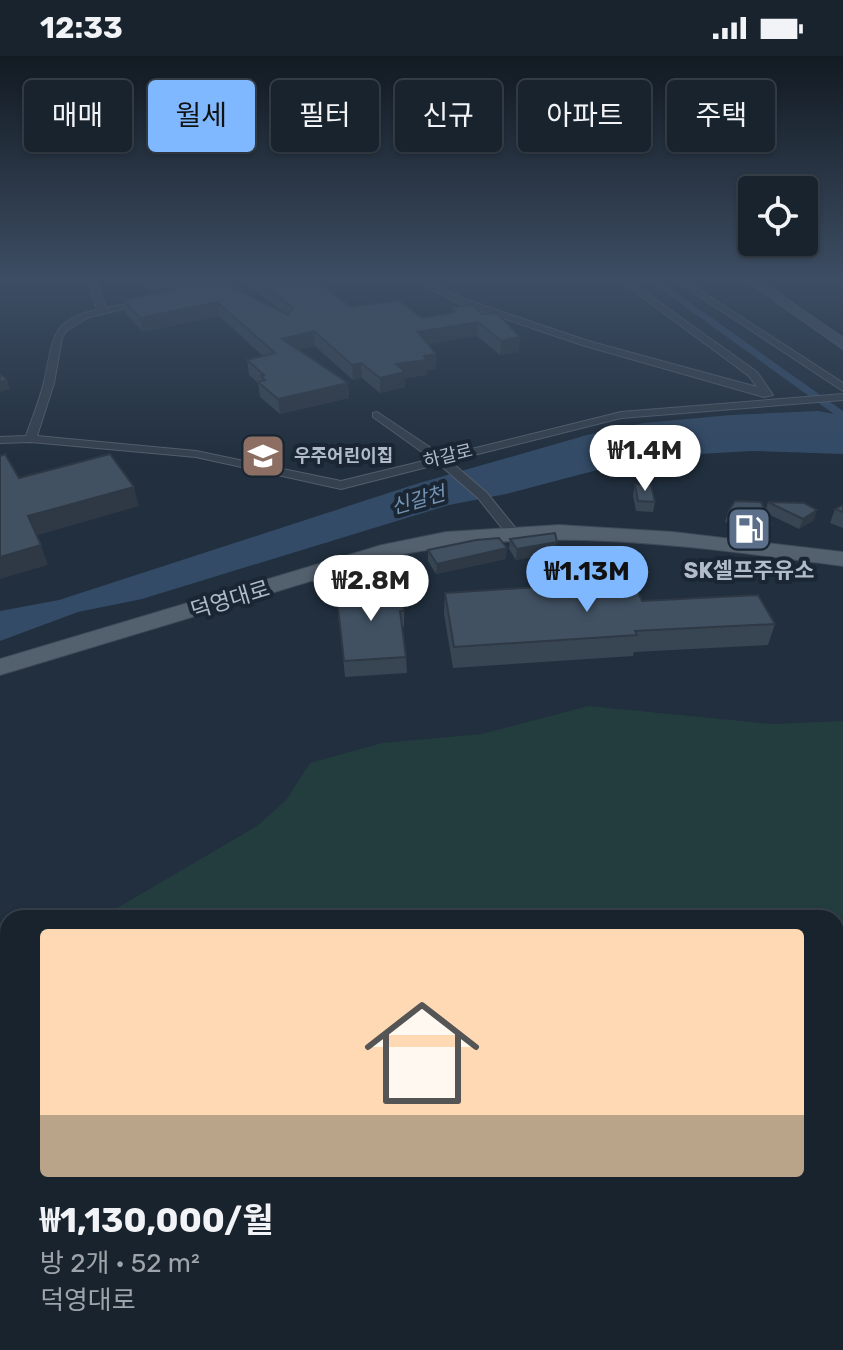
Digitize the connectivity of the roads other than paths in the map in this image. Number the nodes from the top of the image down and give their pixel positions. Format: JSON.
{"nodes":[{"id":1,"x":57,"y":340,"type":"edge"},
{"id":2,"x":579,"y":340,"type":"edge"},
{"id":3,"x":707,"y":340,"type":"edge"},
{"id":4,"x":771,"y":340,"type":"edge"},
{"id":5,"x":843,"y":388,"type":"edge"},
{"id":6,"x":766,"y":393,"type":"junction"},
{"id":7,"x":843,"y":397,"type":"edge"},
{"id":8,"x":778,"y":404,"type":"junction"},
{"id":9,"x":377,"y":415,"type":"dead end"},
{"id":10,"x":31,"y":439,"type":"junction"},
{"id":11,"x":0,"y":440,"type":"edge"},
{"id":12,"x":441,"y":458,"type":"junction"},
{"id":13,"x":511,"y":530,"type":"junction"},
{"id":14,"x":843,"y":559,"type":"edge"},
{"id":15,"x":0,"y":667,"type":"edge"}],
"edges":[{"from":1,"to":10,"type":"street"},
{"from":2,"to":6,"type":"street"},
{"from":3,"to":6,"type":"street"},
{"from":4,"to":5,"type":"street"},
{"from":6,"to":8,"type":"street"},
{"from":7,"to":8,"type":"street","name":"하갈로"},
{"from":8,"to":12,"type":"street","name":"하갈로"},
{"from":9,"to":12,"type":"street"},
{"from":10,"to":11,"type":"street","name":"하갈로"},
{"from":10,"to":12,"type":"street","name":"하갈로"},
{"from":12,"to":13,"type":"street"},
{"from":13,"to":14,"type":"main road","name":"덕영대로"},
{"from":13,"to":15,"type":"main road","name":"덕영대로"}]}
